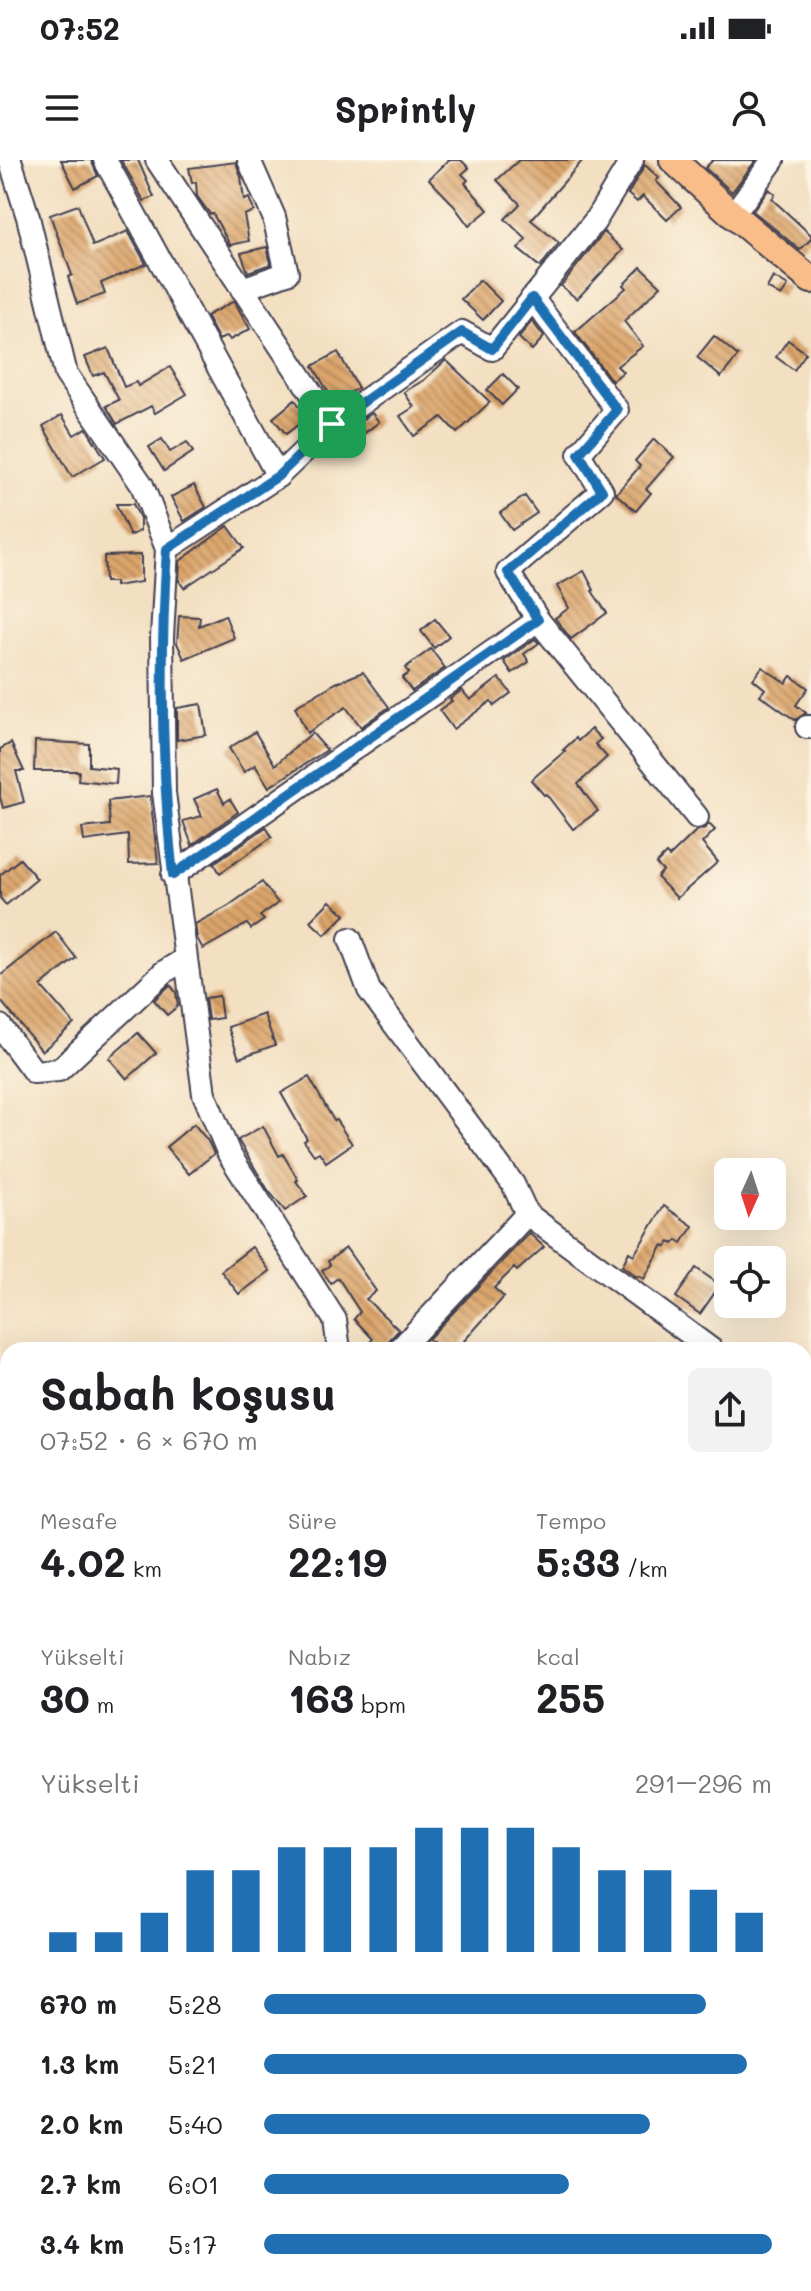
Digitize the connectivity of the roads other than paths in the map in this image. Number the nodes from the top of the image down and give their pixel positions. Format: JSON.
{"nodes":[{"id":1,"x":10,"y":160,"type":"edge"},
{"id":2,"x":105,"y":160,"type":"edge"},
{"id":3,"x":157,"y":160,"type":"edge"},
{"id":4,"x":249,"y":160,"type":"edge"},
{"id":5,"x":632,"y":160,"type":"edge"},
{"id":6,"x":673,"y":160,"type":"edge"},
{"id":7,"x":773,"y":160,"type":"edge"},
{"id":8,"x":733,"y":215,"type":"junction"},
{"id":9,"x":811,"y":280,"type":"edge"},
{"id":10,"x":242,"y":289,"type":"junction"},
{"id":11,"x":532,"y":298,"type":"junction"},
{"id":12,"x":332,"y":424,"type":"junction"},
{"id":13,"x":278,"y":476,"type":"junction"},
{"id":14,"x":167,"y":549,"type":"junction"},
{"id":15,"x":538,"y":620,"type":"junction"},
{"id":16,"x":697,"y":817,"type":"dead end"},
{"id":17,"x":173,"y":875,"type":"junction"},
{"id":18,"x":350,"y":939,"type":"dead end"},
{"id":19,"x":185,"y":959,"type":"junction"},
{"id":20,"x":0,"y":1026,"type":"edge"},
{"id":21,"x":527,"y":1214,"type":"junction"},
{"id":22,"x":338,"y":1342,"type":"edge"},
{"id":23,"x":407,"y":1342,"type":"edge"},
{"id":24,"x":701,"y":1342,"type":"edge"}],
"edges":[{"from":1,"to":14,"type":"street"},
{"from":2,"to":13,"type":"street"},
{"from":3,"to":10,"type":"street"},
{"from":4,"to":10,"type":"street"},
{"from":5,"to":11,"type":"street"},
{"from":6,"to":8,"type":"main road"},
{"from":7,"to":8,"type":"street"},
{"from":8,"to":9,"type":"main road"},
{"from":10,"to":12,"type":"street"},
{"from":11,"to":12,"type":"street"},
{"from":11,"to":15,"type":"street"},
{"from":12,"to":13,"type":"street"},
{"from":13,"to":14,"type":"street"},
{"from":14,"to":17,"type":"street"},
{"from":15,"to":16,"type":"street"},
{"from":15,"to":17,"type":"street"},
{"from":17,"to":19,"type":"street"},
{"from":18,"to":21,"type":"street"},
{"from":19,"to":20,"type":"street"},
{"from":19,"to":22,"type":"street"},
{"from":21,"to":23,"type":"street"},
{"from":21,"to":24,"type":"street"}]}
